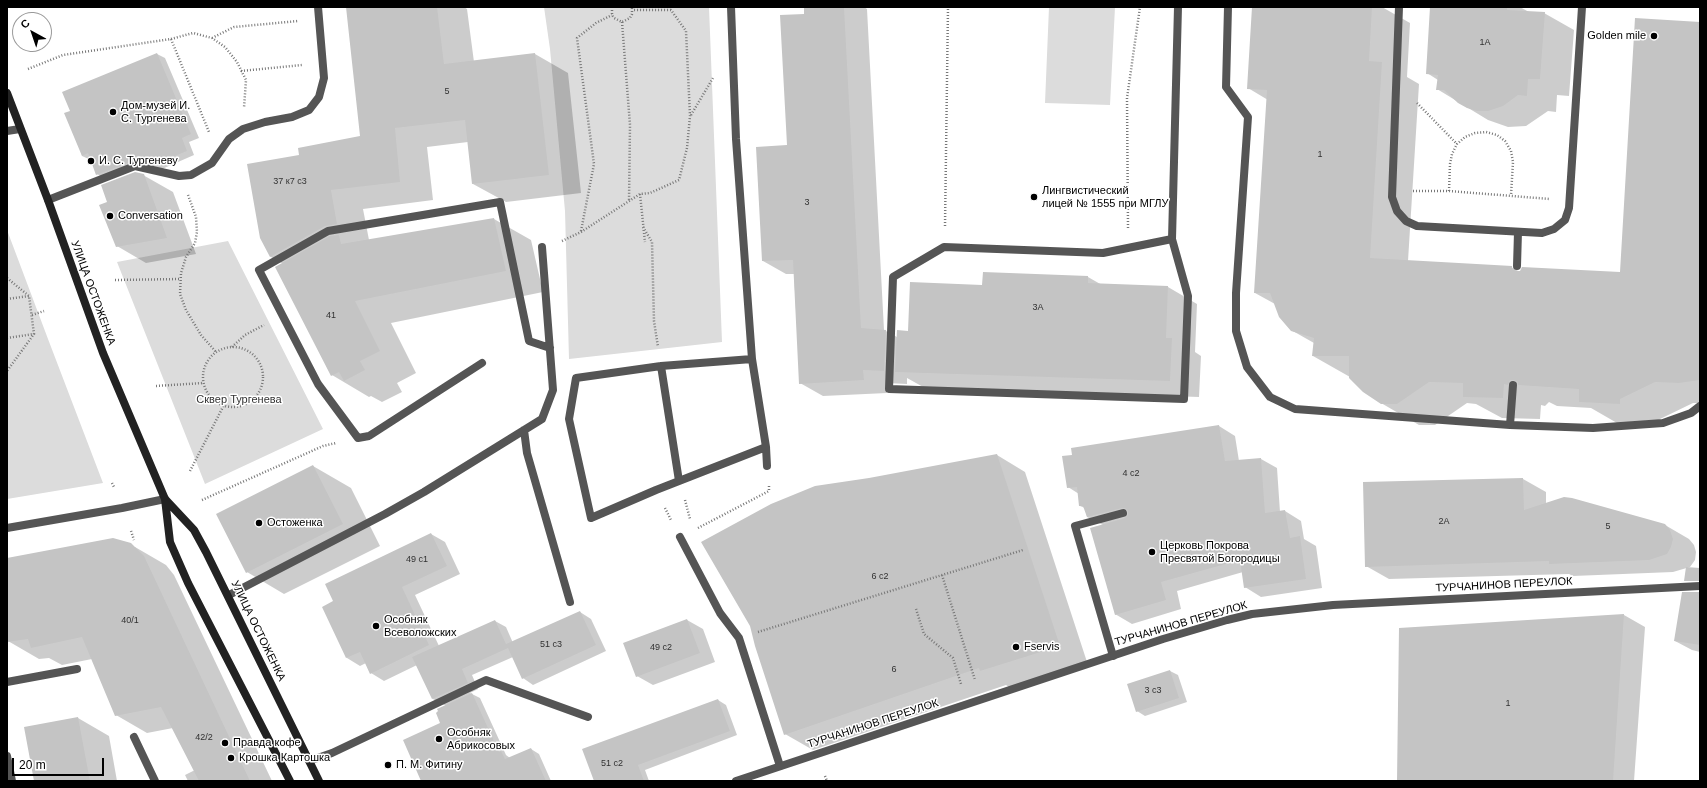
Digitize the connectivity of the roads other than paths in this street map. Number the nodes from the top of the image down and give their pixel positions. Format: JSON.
{"nodes":[{"id":1,"x":318,"y":7,"type":"edge"},
{"id":2,"x":730,"y":7,"type":"edge"},
{"id":3,"x":1178,"y":7,"type":"edge"},
{"id":4,"x":1228,"y":7,"type":"edge"},
{"id":5,"x":1399,"y":7,"type":"edge"},
{"id":6,"x":1582,"y":7,"type":"edge"},
{"id":7,"x":7,"y":93,"type":"edge"},
{"id":8,"x":20,"y":129,"type":"junction"},
{"id":9,"x":7,"y":131,"type":"edge"},
{"id":10,"x":48,"y":200,"type":"junction"},
{"id":11,"x":1518,"y":232,"type":"junction"},
{"id":12,"x":1172,"y":239,"type":"junction"},
{"id":13,"x":542,"y":247,"type":"dead end"},
{"id":14,"x":1517,"y":266,"type":"dead end"},
{"id":15,"x":550,"y":348,"type":"junction"},
{"id":16,"x":752,"y":358,"type":"junction"},
{"id":17,"x":482,"y":363,"type":"dead end"},
{"id":18,"x":661,"y":366,"type":"junction"},
{"id":19,"x":1513,"y":385,"type":"dead end"},
{"id":20,"x":1700,"y":406,"type":"edge"},
{"id":21,"x":1510,"y":425,"type":"junction"},
{"id":22,"x":524,"y":430,"type":"junction"},
{"id":23,"x":766,"y":447,"type":"junction"},
{"id":24,"x":767,"y":466,"type":"dead end"},
{"id":25,"x":679,"y":481,"type":"junction"},
{"id":26,"x":165,"y":498,"type":"junction"},
{"id":27,"x":1123,"y":512,"type":"dead end"},
{"id":28,"x":7,"y":528,"type":"edge"},
{"id":29,"x":680,"y":537,"type":"road end"},
{"id":30,"x":1700,"y":586,"type":"edge"},
{"id":31,"x":229,"y":595,"type":"junction"},
{"id":32,"x":570,"y":602,"type":"dead end"},
{"id":33,"x":1114,"y":656,"type":"junction"},
{"id":34,"x":77,"y":669,"type":"dead end"},
{"id":35,"x":7,"y":682,"type":"edge"},
{"id":36,"x":588,"y":717,"type":"dead end"},
{"id":37,"x":134,"y":737,"type":"dead end"},
{"id":38,"x":7,"y":756,"type":"edge"},
{"id":39,"x":309,"y":761,"type":"junction"},
{"id":40,"x":780,"y":766,"type":"junction"},
{"id":41,"x":12,"y":781,"type":"edge"},
{"id":42,"x":155,"y":781,"type":"edge"},
{"id":43,"x":290,"y":781,"type":"edge"},
{"id":44,"x":319,"y":781,"type":"edge"},
{"id":45,"x":736,"y":781,"type":"edge"}],
"edges":[{"from":1,"to":10,"type":"street"},
{"from":2,"to":16,"type":"street"},
{"from":3,"to":12,"type":"street"},
{"from":4,"to":21,"type":"street"},
{"from":5,"to":11,"type":"street"},
{"from":6,"to":11,"type":"street"},
{"from":7,"to":8,"type":"main road","name":"УЛИЦА ОСТОЖЕНКА"},
{"from":8,"to":9,"type":"street"},
{"from":8,"to":10,"type":"main road","name":"УЛИЦА ОСТОЖЕНКА"},
{"from":10,"to":26,"type":"main road","name":"УЛИЦА ОСТОЖЕНКА"},
{"from":11,"to":14,"type":"street"},
{"from":12,"to":12,"type":"street"},
{"from":13,"to":15,"type":"street"},
{"from":15,"to":17,"type":"street"},
{"from":15,"to":22,"type":"street"},
{"from":16,"to":18,"type":"street"},
{"from":16,"to":23,"type":"street"},
{"from":18,"to":25,"type":"street"},
{"from":18,"to":25,"type":"street"},
{"from":19,"to":21,"type":"street"},
{"from":20,"to":21,"type":"street"},
{"from":22,"to":31,"type":"street"},
{"from":22,"to":32,"type":"street"},
{"from":23,"to":24,"type":"street"},
{"from":23,"to":25,"type":"street"},
{"from":26,"to":28,"type":"street"},
{"from":26,"to":31,"type":"main road","name":"УЛИЦА ОСТОЖЕНКА"},
{"from":26,"to":43,"type":"main road","name":"УЛИЦА ОСТОЖЕНКА"},
{"from":27,"to":33,"type":"street"},
{"from":29,"to":40,"type":"street"},
{"from":30,"to":33,"type":"street","name":"ТУРЧАНИНОВ ПЕРЕУЛОК"},
{"from":31,"to":39,"type":"main road","name":"УЛИЦА ОСТОЖЕНКА"},
{"from":33,"to":40,"type":"street","name":"ТУРЧАНИНОВ ПЕРЕУЛОК"},
{"from":34,"to":35,"type":"street"},
{"from":36,"to":39,"type":"street"},
{"from":37,"to":42,"type":"street"},
{"from":38,"to":41,"type":"street"},
{"from":39,"to":44,"type":"main road","name":"УЛИЦА ОСТОЖЕНКА"},
{"from":40,"to":45,"type":"street","name":"ТУРЧАНИНОВ ПЕРЕУЛОК"}]}
